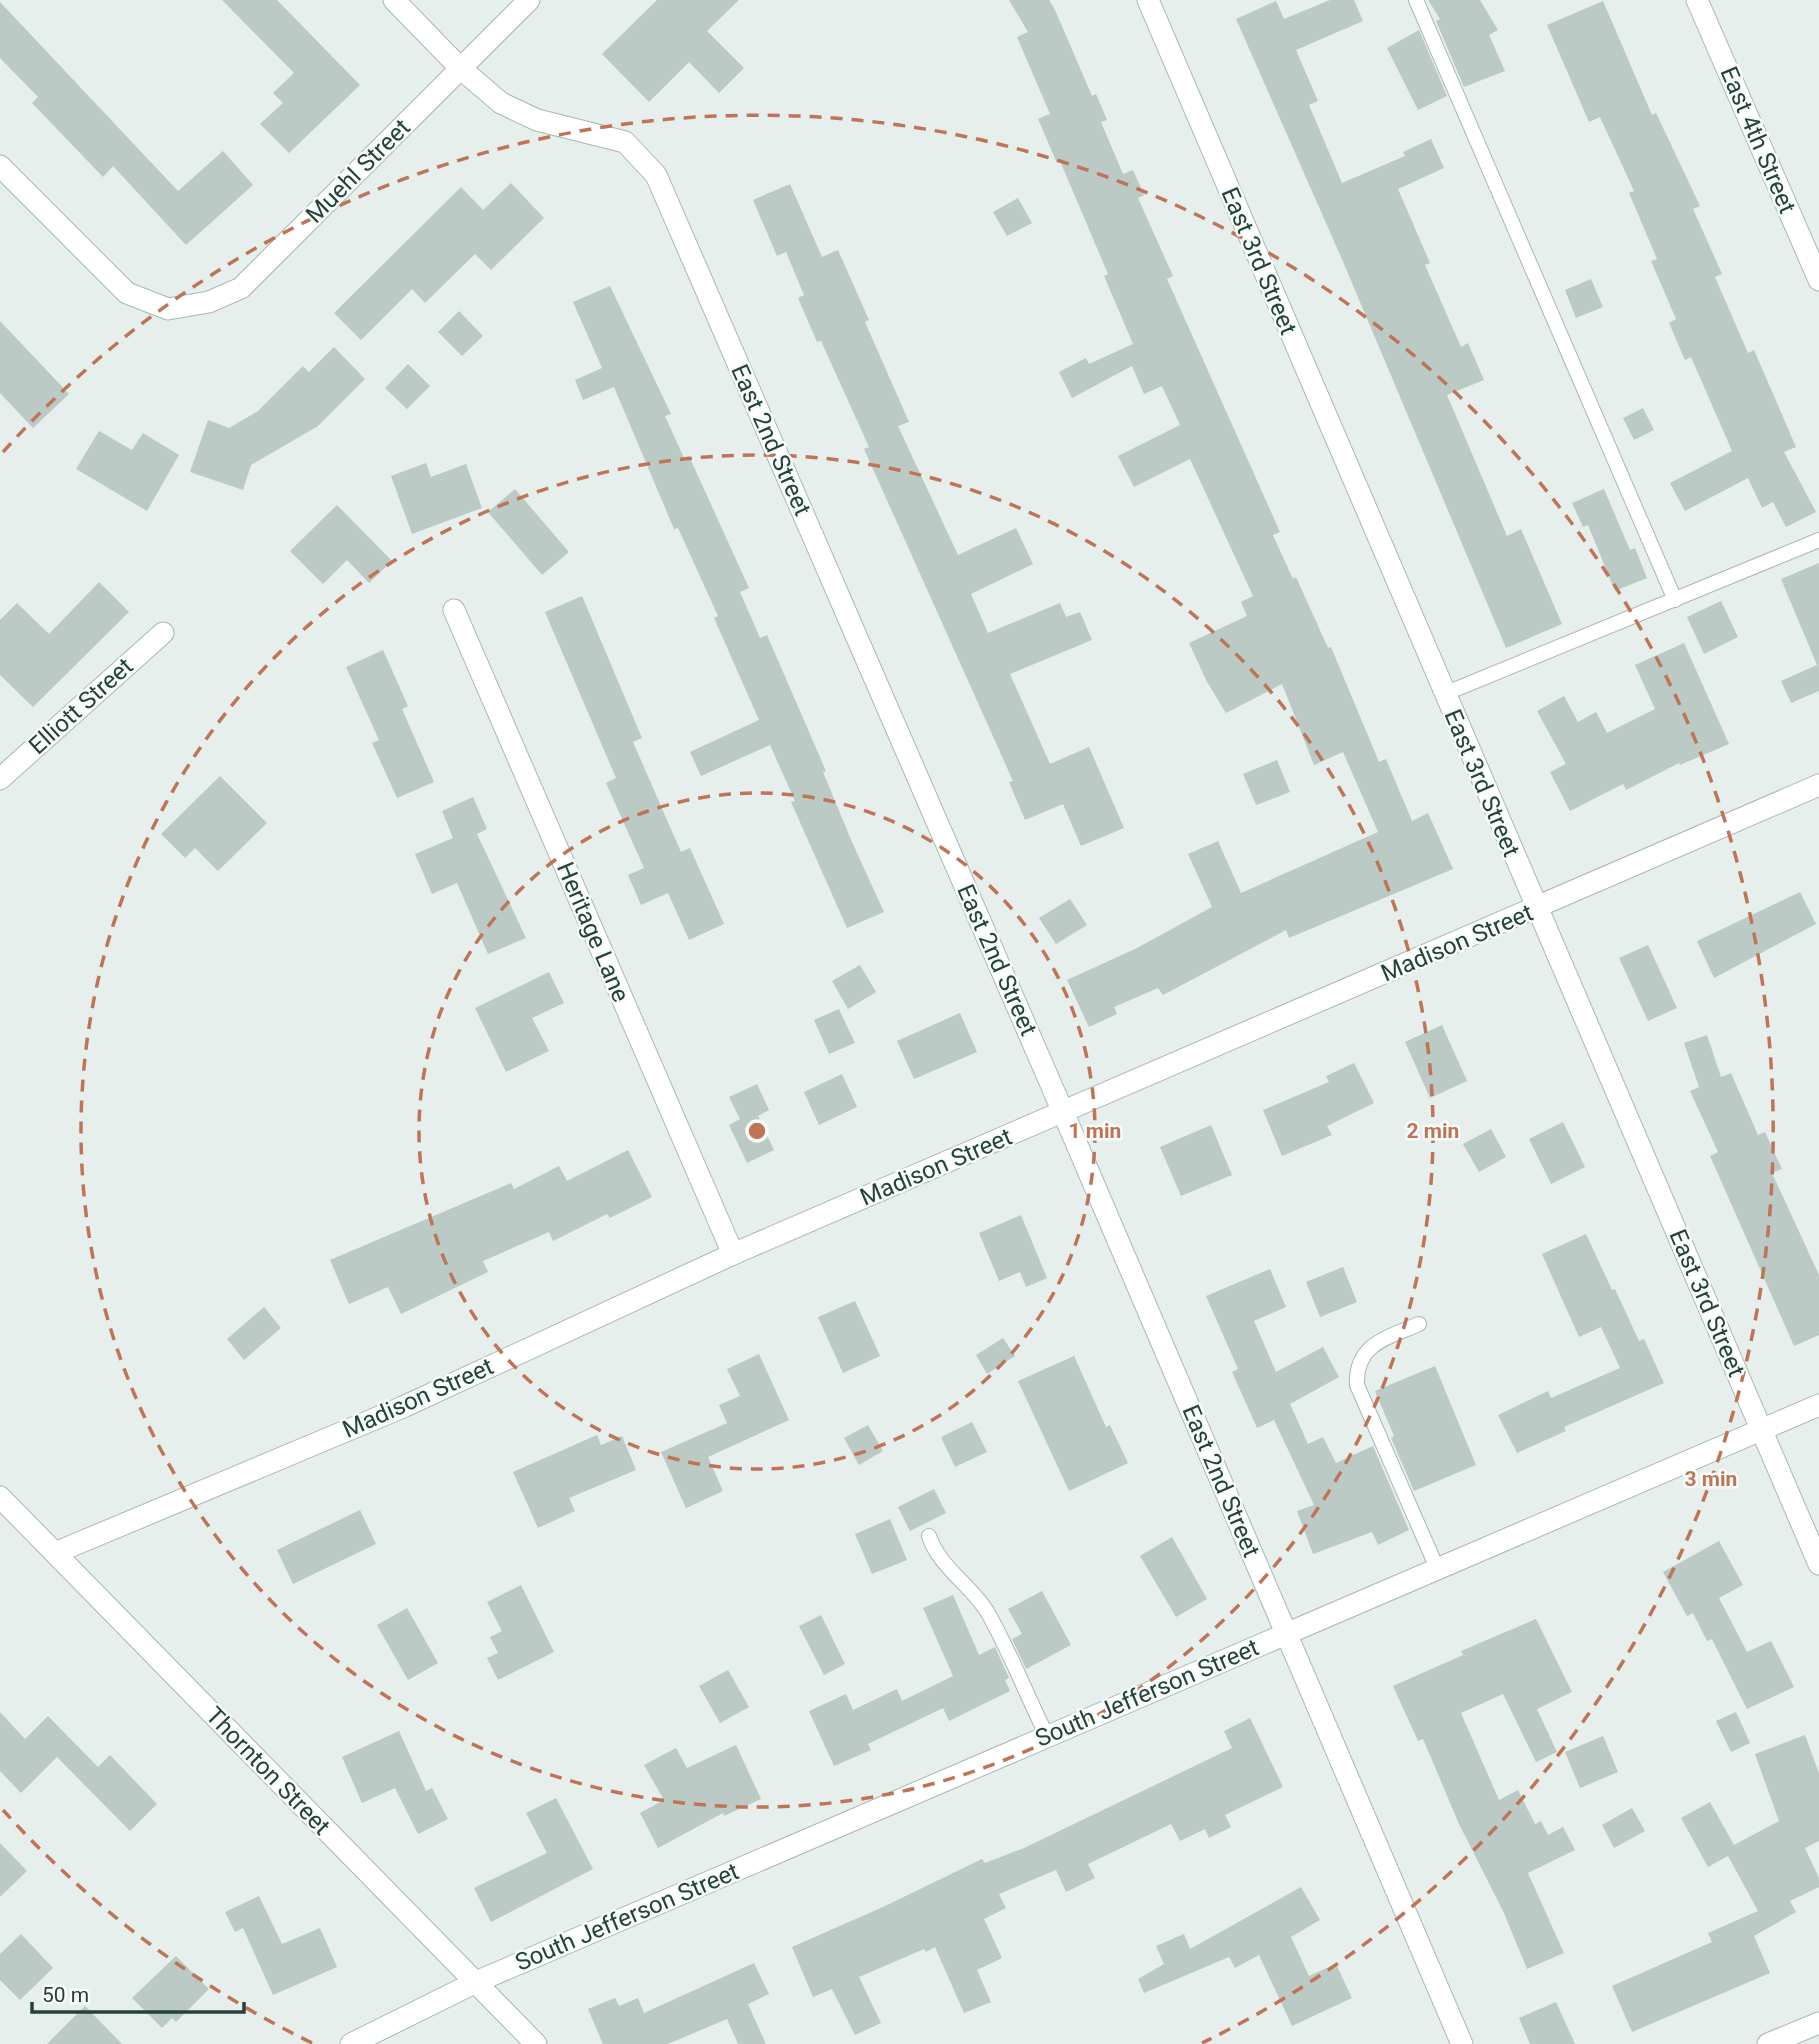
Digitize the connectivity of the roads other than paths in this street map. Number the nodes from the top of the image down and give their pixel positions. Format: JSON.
{"nodes":[{"id":1,"x":394,"y":0,"type":"edge"},
{"id":2,"x":529,"y":0,"type":"edge"},
{"id":3,"x":1148,"y":0,"type":"edge"},
{"id":4,"x":1416,"y":0,"type":"edge"},
{"id":5,"x":1697,"y":0,"type":"edge"},
{"id":6,"x":460,"y":68,"type":"junction"},
{"id":7,"x":0,"y":166,"type":"edge"},
{"id":8,"x":1817,"y":269,"type":"edge"},
{"id":9,"x":1819,"y":540,"type":"edge"},
{"id":10,"x":1675,"y":600,"type":"junction"},
{"id":11,"x":454,"y":610,"type":"dead end"},
{"id":12,"x":163,"y":633,"type":"dead end"},
{"id":13,"x":1444,"y":694,"type":"junction"},
{"id":14,"x":0,"y":779,"type":"edge"},
{"id":15,"x":1819,"y":785,"type":"edge"},
{"id":16,"x":1536,"y":909,"type":"junction"},
{"id":17,"x":1063,"y":1112,"type":"junction"},
{"id":18,"x":733,"y":1254,"type":"junction"},
{"id":19,"x":1419,"y":1324,"type":"dead end"},
{"id":20,"x":1819,"y":1405,"type":"edge"},
{"id":21,"x":1762,"y":1430,"type":"junction"},
{"id":22,"x":0,"y":1497,"type":"edge"},
{"id":23,"x":929,"y":1536,"type":"dead end"},
{"id":24,"x":55,"y":1553,"type":"junction"},
{"id":25,"x":1819,"y":1564,"type":"edge"},
{"id":26,"x":1437,"y":1568,"type":"junction"},
{"id":27,"x":1286,"y":1633,"type":"junction"},
{"id":28,"x":1047,"y":1736,"type":"junction"},
{"id":29,"x":476,"y":1982,"type":"junction"},
{"id":30,"x":1819,"y":2023,"type":"edge"},
{"id":31,"x":351,"y":2044,"type":"edge"},
{"id":32,"x":536,"y":2044,"type":"edge"},
{"id":33,"x":1462,"y":2044,"type":"edge"},
{"id":34,"x":1768,"y":2044,"type":"edge"}],
"edges":[{"from":1,"to":6,"type":"street","name":"East 2nd Street"},
{"from":2,"to":6,"type":"street","name":"Muehl Street"},
{"from":3,"to":13,"type":"street","name":"East 3rd Street"},
{"from":4,"to":10,"type":"lane"},
{"from":5,"to":8,"type":"street","name":"East 4th Street"},
{"from":6,"to":7,"type":"street","name":"Muehl Street"},
{"from":6,"to":17,"type":"street","name":"East 2nd Street"},
{"from":9,"to":10,"type":"lane"},
{"from":10,"to":13,"type":"lane"},
{"from":11,"to":18,"type":"street","name":"Heritage Lane"},
{"from":12,"to":14,"type":"street","name":"Elliott Street"},
{"from":13,"to":16,"type":"street","name":"East 3rd Street"},
{"from":15,"to":16,"type":"street","name":"Madison Street"},
{"from":16,"to":17,"type":"street","name":"Madison Street"},
{"from":16,"to":21,"type":"street","name":"East 3rd Street"},
{"from":17,"to":18,"type":"street","name":"Madison Street"},
{"from":17,"to":27,"type":"street","name":"East 2nd Street"},
{"from":18,"to":24,"type":"street","name":"Madison Street"},
{"from":19,"to":26,"type":"lane"},
{"from":20,"to":21,"type":"street","name":"South Jefferson Street"},
{"from":21,"to":25,"type":"street","name":"East 3rd Street"},
{"from":21,"to":26,"type":"street","name":"South Jefferson Street"},
{"from":22,"to":24,"type":"street","name":"Thornton Street"},
{"from":23,"to":28,"type":"lane"},
{"from":24,"to":29,"type":"street","name":"Thornton Street"},
{"from":26,"to":27,"type":"street","name":"South Jefferson Street"},
{"from":27,"to":28,"type":"street","name":"South Jefferson Street"},
{"from":27,"to":33,"type":"street","name":"East 2nd Street"},
{"from":28,"to":29,"type":"street","name":"South Jefferson Street"},
{"from":29,"to":31,"type":"street","name":"South Jefferson Street"},
{"from":29,"to":32,"type":"street","name":"Thornton Street"},
{"from":30,"to":34,"type":"street"}]}
